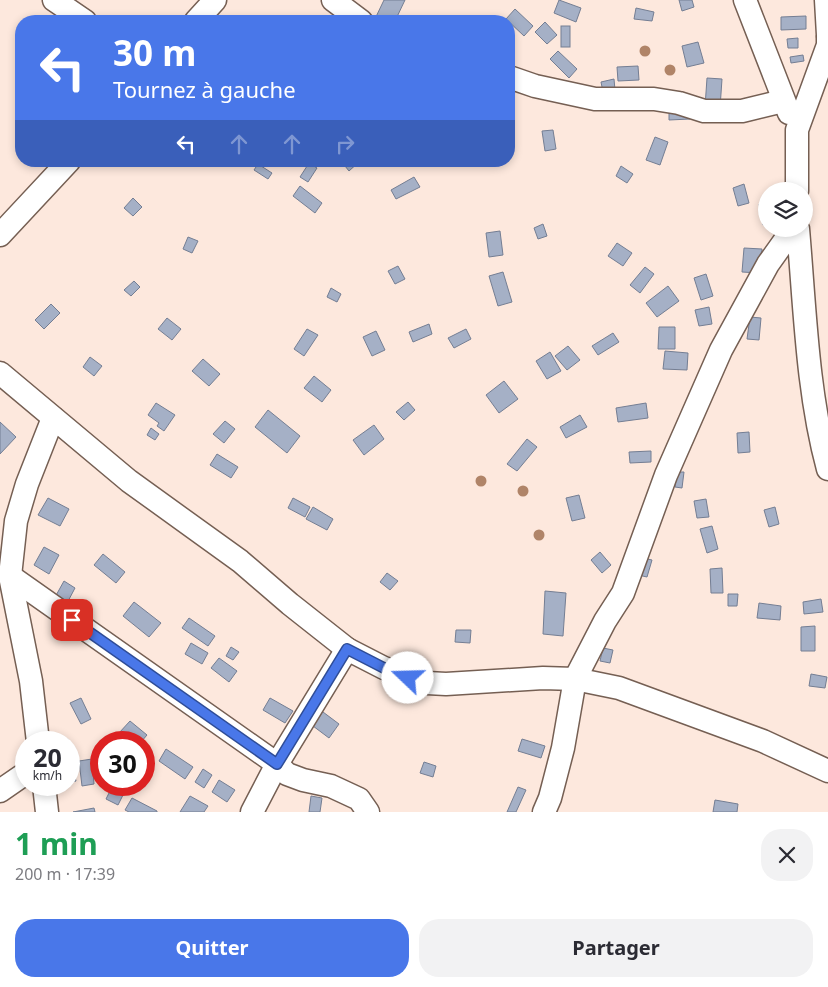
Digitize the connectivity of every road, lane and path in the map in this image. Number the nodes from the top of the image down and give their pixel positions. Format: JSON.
{"nodes":[{"id":1,"x":54,"y":0,"type":"edge"},
{"id":2,"x":215,"y":0,"type":"edge"},
{"id":3,"x":333,"y":0,"type":"edge"},
{"id":4,"x":745,"y":0,"type":"edge"},
{"id":5,"x":826,"y":0,"type":"edge"},
{"id":6,"x":76,"y":15,"type":"edge"},
{"id":7,"x":201,"y":15,"type":"edge"},
{"id":8,"x":353,"y":15,"type":"edge"},
{"id":9,"x":828,"y":34,"type":"edge"},
{"id":10,"x":828,"y":38,"type":"edge"},
{"id":11,"x":515,"y":79,"type":"edge"},
{"id":12,"x":783,"y":101,"type":"junction"},
{"id":13,"x":797,"y":130,"type":"junction"},
{"id":14,"x":63,"y":167,"type":"edge"},
{"id":15,"x":797,"y":182,"type":"edge"},
{"id":16,"x":0,"y":236,"type":"edge"},
{"id":17,"x":787,"y":237,"type":"edge"},
{"id":18,"x":799,"y":237,"type":"edge"},
{"id":19,"x":0,"y":373,"type":"edge"},
{"id":20,"x":52,"y":418,"type":"junction"},
{"id":21,"x":828,"y":469,"type":"edge"},
{"id":22,"x":10,"y":576,"type":"junction"},
{"id":23,"x":347,"y":649,"type":"junction"},
{"id":24,"x":576,"y":679,"type":"junction"},
{"id":25,"x":37,"y":731,"type":"edge"},
{"id":26,"x":277,"y":764,"type":"junction"},
{"id":27,"x":828,"y":771,"type":"edge"},
{"id":28,"x":15,"y":780,"type":"edge"},
{"id":29,"x":0,"y":791,"type":"edge"},
{"id":30,"x":45,"y":796,"type":"edge"},
{"id":31,"x":46,"y":812,"type":"edge"},
{"id":32,"x":252,"y":812,"type":"edge"},
{"id":33,"x":368,"y":812,"type":"edge"},
{"id":34,"x":544,"y":812,"type":"edge"}],
"edges":[{"from":1,"to":6,"type":"street"},
{"from":2,"to":7,"type":"street"},
{"from":3,"to":8,"type":"street"},
{"from":4,"to":12,"type":"street"},
{"from":5,"to":9,"type":"street"},
{"from":10,"to":13,"type":"street"},
{"from":11,"to":12,"type":"street"},
{"from":12,"to":13,"type":"street"},
{"from":13,"to":15,"type":"street"},
{"from":14,"to":16,"type":"street"},
{"from":17,"to":24,"type":"street"},
{"from":18,"to":21,"type":"street"},
{"from":19,"to":20,"type":"street"},
{"from":20,"to":22,"type":"street"},
{"from":20,"to":23,"type":"street"},
{"from":22,"to":25,"type":"street"},
{"from":22,"to":26,"type":"street"},
{"from":23,"to":24,"type":"street"},
{"from":23,"to":26,"type":"street"},
{"from":24,"to":27,"type":"street"},
{"from":24,"to":34,"type":"street"},
{"from":26,"to":32,"type":"street"},
{"from":26,"to":33,"type":"street"},
{"from":28,"to":29,"type":"street"},
{"from":30,"to":31,"type":"street"}]}
